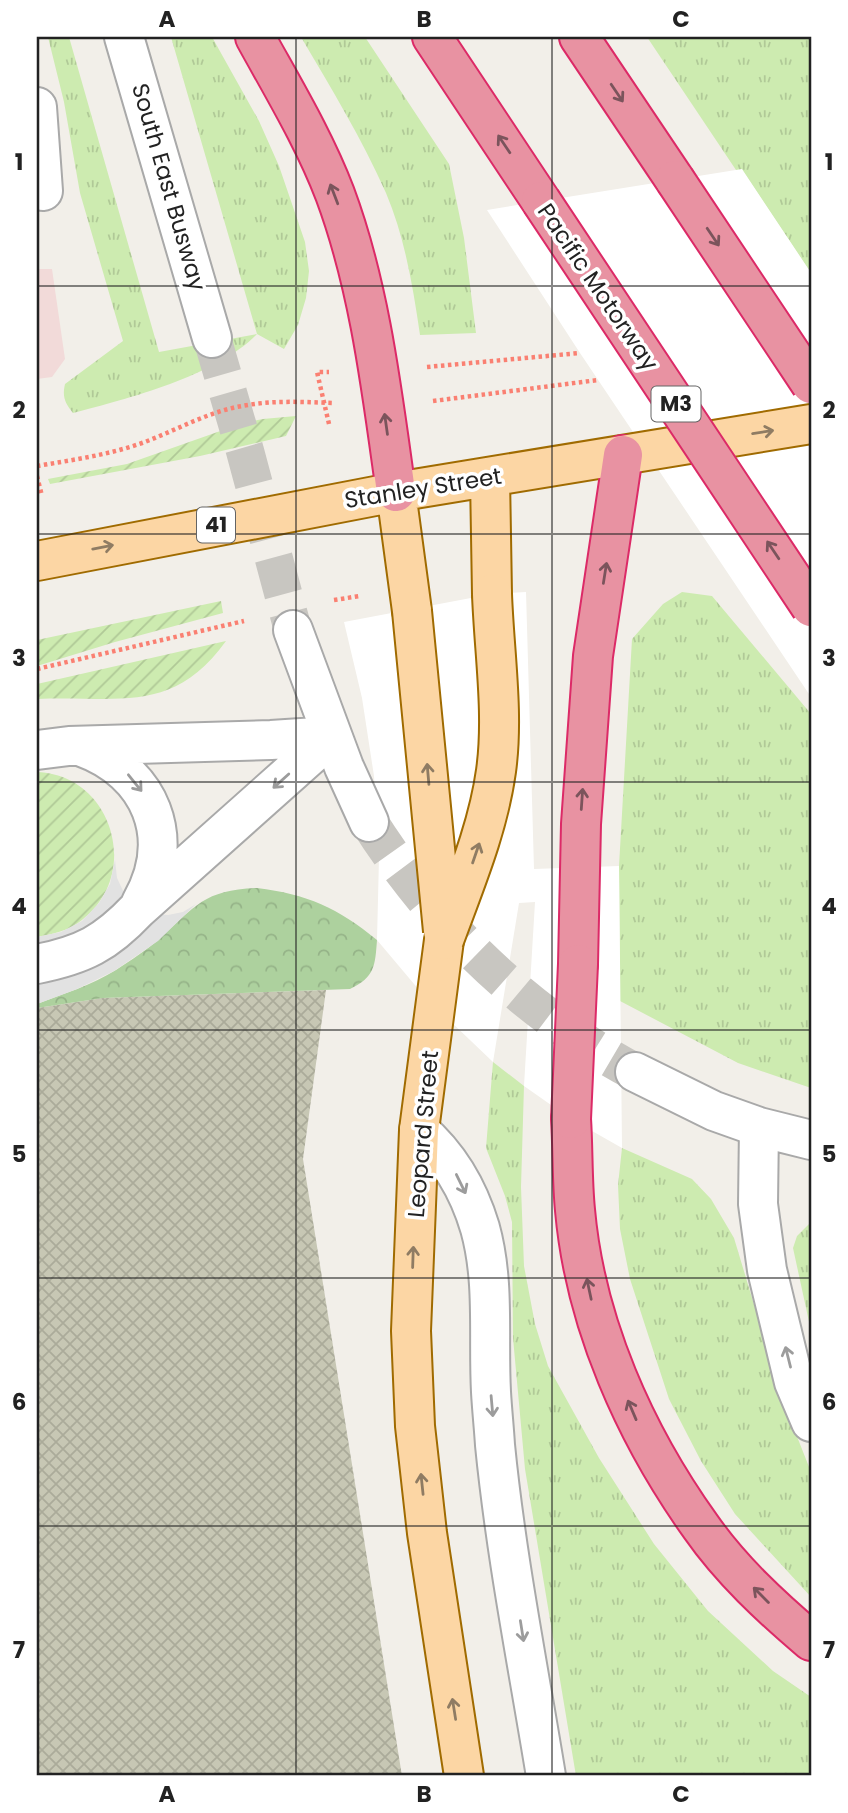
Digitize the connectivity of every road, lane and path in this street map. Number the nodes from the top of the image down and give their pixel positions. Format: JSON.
{"nodes":[{"id":1,"x":124,"y":37,"type":"edge"},
{"id":2,"x":255,"y":37,"type":"edge"},
{"id":3,"x":432,"y":37,"type":"edge"},
{"id":4,"x":579,"y":37,"type":"edge"},
{"id":5,"x":37,"y":107,"type":"edge"},
{"id":6,"x":43,"y":191,"type":"dead end"},
{"id":7,"x":212,"y":338,"type":"tunnel mouth"},
{"id":8,"x":580,"y":353,"type":"dead end"},
{"id":9,"x":420,"y":368,"type":"dead end"},
{"id":10,"x":317,"y":372,"type":"dead end"},
{"id":11,"x":598,"y":380,"type":"dead end"},
{"id":12,"x":811,"y":384,"type":"edge"},
{"id":13,"x":323,"y":402,"type":"junction"},
{"id":14,"x":335,"y":402,"type":"dead end"},
{"id":15,"x":425,"y":402,"type":"dead end"},
{"id":16,"x":329,"y":424,"type":"dead end"},
{"id":17,"x":811,"y":424,"type":"edge"},
{"id":18,"x":623,"y":455,"type":"junction"},
{"id":19,"x":37,"y":466,"type":"edge"},
{"id":20,"x":37,"y":476,"type":"edge"},
{"id":21,"x":490,"y":477,"type":"junction"},
{"id":22,"x":396,"y":492,"type":"junction"},
{"id":23,"x":42,"y":496,"type":"dead end"},
{"id":24,"x":37,"y":561,"type":"edge"},
{"id":25,"x":337,"y":600,"type":"dead end"},
{"id":26,"x":324,"y":603,"type":"dead end"},
{"id":27,"x":811,"y":607,"type":"edge"},
{"id":28,"x":247,"y":620,"type":"dead end"},
{"id":29,"x":293,"y":630,"type":"tunnel mouth"},
{"id":30,"x":37,"y":669,"type":"edge"},
{"id":31,"x":332,"y":736,"type":"junction"},
{"id":32,"x":80,"y":746,"type":"junction"},
{"id":33,"x":37,"y":750,"type":"edge"},
{"id":34,"x":369,"y":821,"type":"tunnel mouth"},
{"id":35,"x":138,"y":909,"type":"junction"},
{"id":36,"x":444,"y":940,"type":"junction"},
{"id":37,"x":37,"y":963,"type":"edge"},
{"id":38,"x":635,"y":1072,"type":"tunnel mouth"},
{"id":39,"x":759,"y":1127,"type":"junction"},
{"id":40,"x":419,"y":1130,"type":"junction"},
{"id":41,"x":811,"y":1140,"type":"edge"},
{"id":42,"x":811,"y":1422,"type":"edge"},
{"id":43,"x":811,"y":1641,"type":"edge"},
{"id":44,"x":464,"y":1776,"type":"edge"},
{"id":45,"x":546,"y":1776,"type":"edge"}],
"edges":[{"from":1,"to":7,"type":"lane","name":"South East Busway"},
{"from":22,"to":2,"type":"highway","one_way":true},
{"from":27,"to":3,"type":"highway","name":"Pacific Motorway","number":"M3","one_way":true,"bridge":true},
{"from":4,"to":12,"type":"highway","one_way":true,"bridge":true},
{"from":5,"to":6,"type":"lane"},
{"from":8,"to":9,"type":"path"},
{"from":10,"to":13,"type":"path"},
{"from":11,"to":15,"type":"path"},
{"from":13,"to":14,"type":"path"},
{"from":13,"to":16,"type":"path"},
{"from":13,"to":19,"type":"path"},
{"from":18,"to":17,"type":"main road","name":"Stanley Street","number":"41","one_way":true},
{"from":18,"to":21,"type":"main road","name":"Stanley Street","number":"41"},
{"from":43,"to":18,"type":"highway","one_way":true,"bridge":true},
{"from":20,"to":23,"type":"path"},
{"from":21,"to":22,"type":"main road","name":"Stanley Street","number":"41"},
{"from":36,"to":21,"type":"main road","one_way":true,"bridge":true},
{"from":24,"to":22,"type":"main road","name":"Stanley Street","number":"41","one_way":true},
{"from":36,"to":22,"type":"main road","name":"Leopard Street","one_way":true,"bridge":true},
{"from":25,"to":26,"type":"path"},
{"from":28,"to":30,"type":"path"},
{"from":29,"to":31,"type":"lane"},
{"from":31,"to":32,"type":"lane"},
{"from":31,"to":34,"type":"lane"},
{"from":31,"to":35,"type":"lane","one_way":true},
{"from":32,"to":33,"type":"lane"},
{"from":32,"to":35,"type":"lane","one_way":true},
{"from":35,"to":37,"type":"lane"},
{"from":36,"to":40,"type":"main road","name":"Leopard Street"},
{"from":38,"to":39,"type":"lane"},
{"from":39,"to":41,"type":"lane"},
{"from":42,"to":39,"type":"lane","one_way":true},
{"from":44,"to":40,"type":"main road","name":"Leopard Street","one_way":true},
{"from":40,"to":45,"type":"lane","one_way":true}]}
